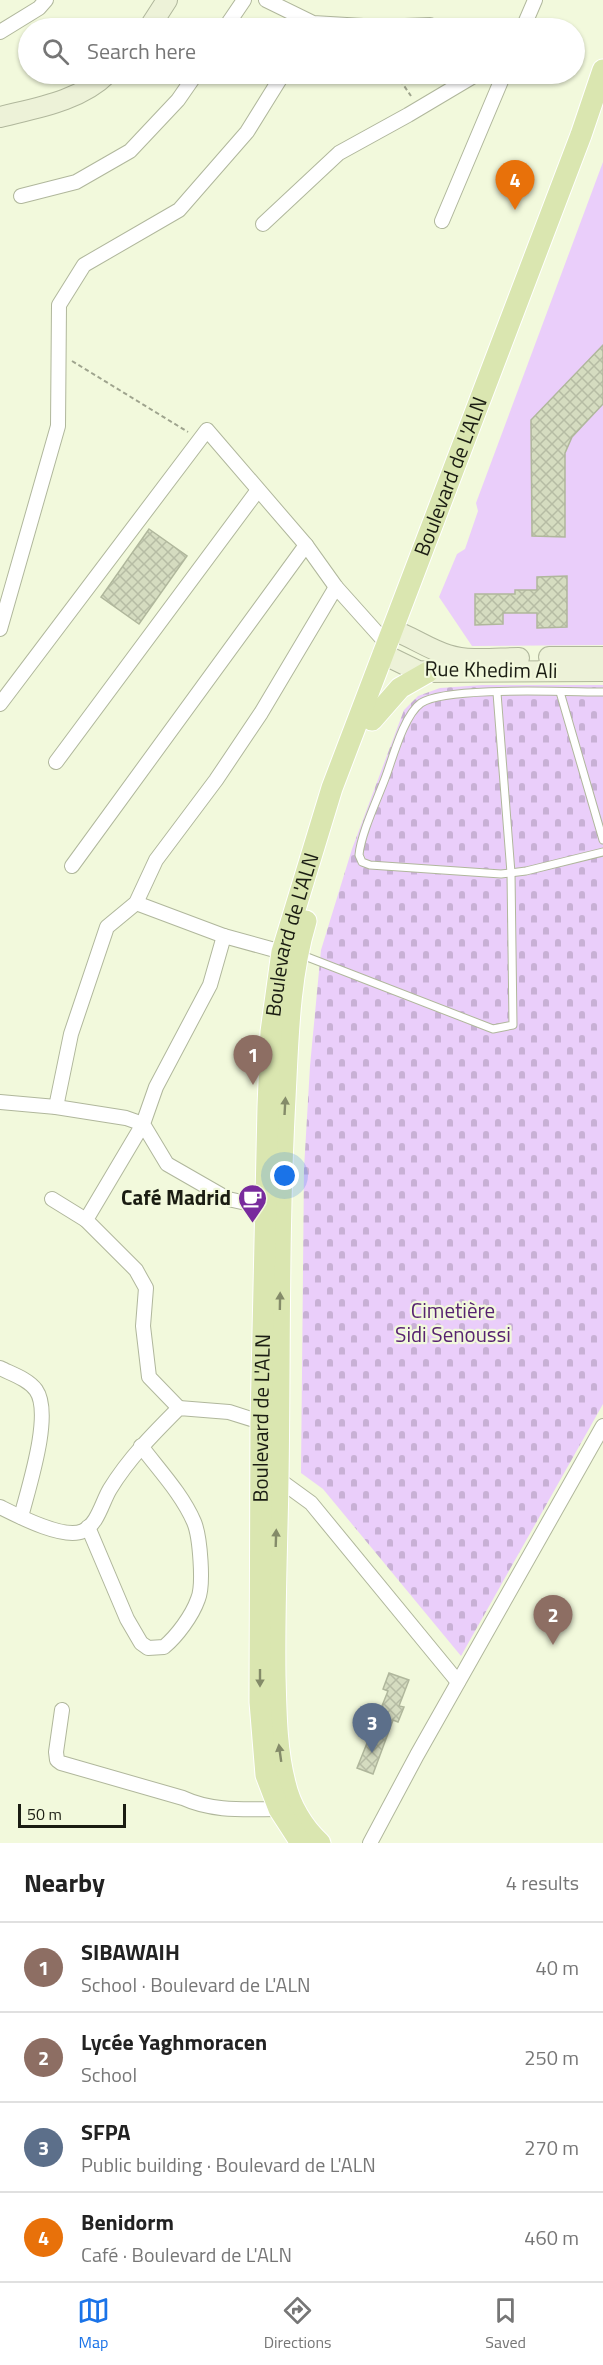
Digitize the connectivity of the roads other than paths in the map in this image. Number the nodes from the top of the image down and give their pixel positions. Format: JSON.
{"nodes":[{"id":1,"x":46,"y":0,"type":"edge"},
{"id":2,"x":167,"y":0,"type":"edge"},
{"id":3,"x":244,"y":0,"type":"edge"},
{"id":4,"x":266,"y":0,"type":"edge"},
{"id":5,"x":535,"y":0,"type":"edge"},
{"id":6,"x":23,"y":18,"type":"edge"},
{"id":7,"x":155,"y":18,"type":"edge"},
{"id":8,"x":232,"y":18,"type":"edge"},
{"id":9,"x":298,"y":18,"type":"edge"},
{"id":10,"x":527,"y":18,"type":"edge"},
{"id":11,"x":18,"y":21,"type":"edge"},
{"id":12,"x":0,"y":32,"type":"edge"},
{"id":13,"x":603,"y":70,"type":"edge"},
{"id":14,"x":95,"y":84,"type":"edge"},
{"id":15,"x":189,"y":84,"type":"edge"},
{"id":16,"x":277,"y":84,"type":"edge"},
{"id":17,"x":460,"y":84,"type":"edge"},
{"id":18,"x":500,"y":84,"type":"edge"},
{"id":19,"x":603,"y":111,"type":"edge"},
{"id":20,"x":0,"y":117,"type":"edge"},
{"id":21,"x":21,"y":196,"type":"dead end"},
{"id":22,"x":442,"y":221,"type":"dead end"},
{"id":23,"x":263,"y":224,"type":"dead end"},
{"id":24,"x":258,"y":490,"type":"junction"},
{"id":25,"x":306,"y":545,"type":"junction"},
{"id":26,"x":425,"y":563,"type":"junction"},
{"id":27,"x":336,"y":587,"type":"junction"},
{"id":28,"x":0,"y":629,"type":"edge"},
{"id":29,"x":393,"y":644,"type":"junction"},
{"id":30,"x":603,"y":657,"type":"edge"},
{"id":31,"x":603,"y":671,"type":"edge"},
{"id":32,"x":428,"y":672,"type":"junction"},
{"id":33,"x":560,"y":692,"type":"junction"},
{"id":34,"x":603,"y":692,"type":"edge"},
{"id":35,"x":497,"y":693,"type":"junction"},
{"id":36,"x":0,"y":704,"type":"edge"},
{"id":37,"x":372,"y":720,"type":"junction"},
{"id":38,"x":56,"y":762,"type":"dead end"},
{"id":39,"x":603,"y":840,"type":"edge"},
{"id":40,"x":603,"y":852,"type":"edge"},
{"id":41,"x":72,"y":866,"type":"dead end"},
{"id":42,"x":511,"y":873,"type":"junction"},
{"id":43,"x":136,"y":903,"type":"junction"},
{"id":44,"x":224,"y":936,"type":"junction"},
{"id":45,"x":290,"y":953,"type":"junction"},
{"id":46,"x":0,"y":1102,"type":"edge"},
{"id":47,"x":56,"y":1107,"type":"junction"},
{"id":48,"x":143,"y":1124,"type":"junction"},
{"id":49,"x":52,"y":1199,"type":"dead end"},
{"id":50,"x":273,"y":1209,"type":"junction"},
{"id":51,"x":86,"y":1220,"type":"junction"},
{"id":52,"x":0,"y":1368,"type":"edge"},
{"id":53,"x":179,"y":1408,"type":"junction"},
{"id":54,"x":270,"y":1424,"type":"junction"},
{"id":55,"x":603,"y":1426,"type":"edge"},
{"id":56,"x":141,"y":1446,"type":"junction"},
{"id":57,"x":278,"y":1479,"type":"junction"},
{"id":58,"x":0,"y":1507,"type":"edge"},
{"id":59,"x":21,"y":1517,"type":"junction"},
{"id":60,"x":88,"y":1527,"type":"junction"},
{"id":61,"x":458,"y":1682,"type":"junction"},
{"id":62,"x":62,"y":1710,"type":"dead end"},
{"id":63,"x":279,"y":1809,"type":"junction"},
{"id":64,"x":301,"y":1843,"type":"edge"},
{"id":65,"x":320,"y":1843,"type":"edge"},
{"id":66,"x":370,"y":1843,"type":"edge"}],
"edges":[{"from":1,"to":6,"type":"street"},
{"from":2,"to":7,"type":"main road"},
{"from":3,"to":8,"type":"street"},
{"from":4,"to":9,"type":"street"},
{"from":5,"to":10,"type":"street"},
{"from":11,"to":12,"type":"street"},
{"from":13,"to":26,"type":"main road","name":"Boulevard de L'ALN"},
{"from":14,"to":20,"type":"main road"},
{"from":15,"to":21,"type":"street"},
{"from":16,"to":28,"type":"street"},
{"from":17,"to":23,"type":"street"},
{"from":18,"to":22,"type":"street"},
{"from":19,"to":26,"type":"main road","name":"Boulevard de L'ALN"},
{"from":24,"to":25,"type":"street"},
{"from":24,"to":36,"type":"street"},
{"from":24,"to":38,"type":"street"},
{"from":25,"to":27,"type":"street"},
{"from":25,"to":41,"type":"street"},
{"from":26,"to":29,"type":"main road","name":"Boulevard de L'ALN"},
{"from":27,"to":29,"type":"street"},
{"from":27,"to":43,"type":"street"},
{"from":29,"to":30,"type":"main road","name":"Rue Khedim Ali"},
{"from":29,"to":32,"type":"main road","name":"Rue Khedim Ali"},
{"from":29,"to":37,"type":"main road","name":"Boulevard de L'ALN"},
{"from":29,"to":45,"type":"main road","name":"Boulevard de L'ALN"},
{"from":31,"to":32,"type":"main road","name":"Rue Khedim Ali"},
{"from":32,"to":37,"type":"main road"},
{"from":33,"to":34,"type":"lane"},
{"from":33,"to":35,"type":"lane"},
{"from":33,"to":39,"type":"lane"},
{"from":35,"to":42,"type":"lane"},
{"from":35,"to":42,"type":"lane"},
{"from":37,"to":45,"type":"main road","name":"Boulevard de L'ALN"},
{"from":40,"to":42,"type":"lane"},
{"from":42,"to":45,"type":"lane"},
{"from":43,"to":44,"type":"street"},
{"from":43,"to":47,"type":"street"},
{"from":44,"to":45,"type":"street"},
{"from":44,"to":48,"type":"street"},
{"from":45,"to":50,"type":"main road","name":"Boulevard de L'ALN"},
{"from":46,"to":47,"type":"street"},
{"from":47,"to":48,"type":"street"},
{"from":48,"to":50,"type":"street"},
{"from":48,"to":51,"type":"street"},
{"from":49,"to":51,"type":"street"},
{"from":50,"to":54,"type":"main road","name":"Boulevard de L'ALN"},
{"from":51,"to":53,"type":"street"},
{"from":52,"to":59,"type":"street"},
{"from":53,"to":54,"type":"street"},
{"from":53,"to":56,"type":"street"},
{"from":54,"to":57,"type":"main road","name":"Boulevard de L'ALN"},
{"from":54,"to":63,"type":"main road","name":"Boulevard de L'ALN","one_way":true},
{"from":55,"to":61,"type":"street"},
{"from":56,"to":60,"type":"street"},
{"from":56,"to":60,"type":"street"},
{"from":57,"to":61,"type":"street"},
{"from":65,"to":57,"type":"main road","name":"Boulevard de L'ALN","one_way":true},
{"from":58,"to":59,"type":"street"},
{"from":59,"to":60,"type":"street"},
{"from":61,"to":66,"type":"street"},
{"from":62,"to":63,"type":"street"},
{"from":63,"to":64,"type":"main road","name":"Boulevard de L'ALN"}]}
